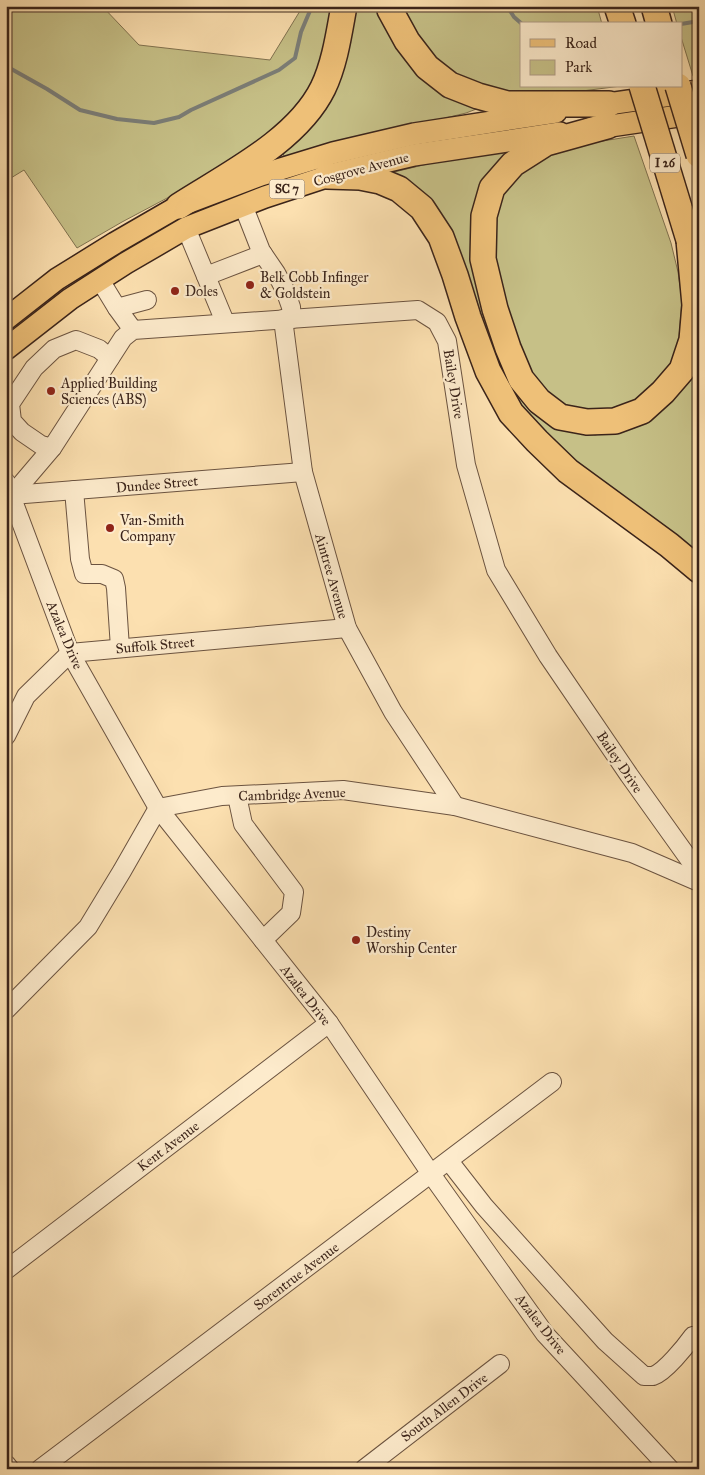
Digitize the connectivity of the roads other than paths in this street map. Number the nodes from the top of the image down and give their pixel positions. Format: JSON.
{"nodes":[{"id":1,"x":344,"y":6,"type":"edge"},
{"id":2,"x":389,"y":6,"type":"edge"},
{"id":3,"x":617,"y":6,"type":"edge"},
{"id":4,"x":654,"y":6,"type":"edge"},
{"id":5,"x":622,"y":22,"type":"edge"},
{"id":6,"x":659,"y":22,"type":"edge"},
{"id":7,"x":643,"y":88,"type":"edge"},
{"id":8,"x":679,"y":88,"type":"edge"},
{"id":9,"x":699,"y":91,"type":"edge"},
{"id":10,"x":699,"y":113,"type":"edge"},
{"id":11,"x":608,"y":115,"type":"junction"},
{"id":12,"x":699,"y":155,"type":"edge"},
{"id":13,"x":327,"y":176,"type":"junction"},
{"id":14,"x":244,"y":205,"type":"junction"},
{"id":15,"x":183,"y":217,"type":"junction"},
{"id":16,"x":689,"y":240,"type":"junction"},
{"id":17,"x":263,"y":254,"type":"junction"},
{"id":18,"x":699,"y":270,"type":"edge"},
{"id":19,"x":206,"y":276,"type":"junction"},
{"id":20,"x":100,"y":280,"type":"junction"},
{"id":21,"x":147,"y":300,"type":"dead end"},
{"id":22,"x":117,"y":308,"type":"junction"},
{"id":23,"x":287,"y":319,"type":"junction"},
{"id":24,"x":6,"y":320,"type":"edge"},
{"id":25,"x":225,"y":322,"type":"junction"},
{"id":26,"x":133,"y":330,"type":"junction"},
{"id":27,"x":6,"y":349,"type":"edge"},
{"id":28,"x":110,"y":358,"type":"junction"},
{"id":29,"x":52,"y":448,"type":"junction"},
{"id":30,"x":303,"y":472,"type":"junction"},
{"id":31,"x":74,"y":490,"type":"junction"},
{"id":32,"x":8,"y":492,"type":"edge"},
{"id":33,"x":699,"y":570,"type":"edge"},
{"id":34,"x":346,"y":628,"type":"junction"},
{"id":35,"x":120,"y":648,"type":"junction"},
{"id":36,"x":70,"y":653,"type":"junction"},
{"id":37,"x":6,"y":736,"type":"edge"},
{"id":38,"x":237,"y":796,"type":"junction"},
{"id":39,"x":455,"y":806,"type":"junction"},
{"id":40,"x":158,"y":808,"type":"junction"},
{"id":41,"x":699,"y":873,"type":"edge"},
{"id":42,"x":699,"y":882,"type":"edge"},
{"id":43,"x":263,"y":940,"type":"junction"},
{"id":44,"x":6,"y":1010,"type":"edge"},
{"id":45,"x":329,"y":1023,"type":"junction"},
{"id":46,"x":552,"y":1082,"type":"dead end"},
{"id":47,"x":449,"y":1161,"type":"junction"},
{"id":48,"x":431,"y":1174,"type":"junction"},
{"id":49,"x":6,"y":1270,"type":"edge"},
{"id":50,"x":693,"y":1336,"type":"dead end"},
{"id":51,"x":500,"y":1364,"type":"dead end"},
{"id":52,"x":6,"y":1464,"type":"edge"},
{"id":53,"x":667,"y":1466,"type":"edge"},
{"id":54,"x":10,"y":1469,"type":"edge"},
{"id":55,"x":40,"y":1469,"type":"edge"},
{"id":56,"x":364,"y":1469,"type":"edge"}],
"edges":[{"from":1,"to":15,"type":"highway"},
{"from":2,"to":11,"type":"highway"},
{"from":3,"to":5,"type":"highway"},
{"from":4,"to":6,"type":"highway"},
{"from":7,"to":16,"type":"highway","number":"I 26","bridge":true},
{"from":8,"to":12,"type":"highway","number":"I 26","bridge":true},
{"from":9,"to":11,"type":"main road","name":"Cosgrove Avenue","number":"SC 7"},
{"from":10,"to":11,"type":"main road","name":"Cosgrove Avenue","number":"SC 7"},
{"from":11,"to":13,"type":"main road","name":"Cosgrove Avenue","number":"SC 7"},
{"from":11,"to":15,"type":"main road","name":"Cosgrove Avenue","number":"SC 7"},
{"from":11,"to":16,"type":"highway"},
{"from":13,"to":14,"type":"main road","name":"Cosgrove Avenue","number":"SC 7"},
{"from":13,"to":33,"type":"highway"},
{"from":14,"to":15,"type":"main road","name":"Cosgrove Avenue","number":"SC 7"},
{"from":14,"to":17,"type":"street","name":"Aintree Avenue"},
{"from":15,"to":19,"type":"street"},
{"from":15,"to":20,"type":"main road","name":"Cosgrove Avenue","number":"SC 7"},
{"from":15,"to":24,"type":"main road","name":"Cosgrove Avenue","number":"SC 7"},
{"from":16,"to":18,"type":"highway","number":"I 26"},
{"from":17,"to":19,"type":"street"},
{"from":17,"to":23,"type":"street","name":"Aintree Avenue"},
{"from":19,"to":25,"type":"street"},
{"from":20,"to":22,"type":"street"},
{"from":20,"to":27,"type":"main road","name":"Cosgrove Avenue","number":"SC 7"},
{"from":21,"to":22,"type":"street"},
{"from":22,"to":26,"type":"street"},
{"from":23,"to":25,"type":"street","name":"Bailey Drive"},
{"from":23,"to":30,"type":"street","name":"Aintree Avenue"},
{"from":23,"to":41,"type":"street","name":"Bailey Drive"},
{"from":25,"to":26,"type":"street","name":"Bailey Drive"},
{"from":26,"to":28,"type":"street"},
{"from":28,"to":29,"type":"street"},
{"from":28,"to":29,"type":"street"},
{"from":29,"to":32,"type":"street"},
{"from":30,"to":31,"type":"street","name":"Dundee Street"},
{"from":30,"to":34,"type":"street","name":"Aintree Avenue"},
{"from":31,"to":32,"type":"street","name":"Dundee Street"},
{"from":31,"to":35,"type":"street"},
{"from":32,"to":36,"type":"street","name":"Azalea Drive"},
{"from":34,"to":35,"type":"street","name":"Suffolk Street"},
{"from":34,"to":39,"type":"street","name":"Aintree Avenue"},
{"from":35,"to":36,"type":"street","name":"Suffolk Street"},
{"from":36,"to":37,"type":"street"},
{"from":36,"to":40,"type":"street","name":"Azalea Drive"},
{"from":38,"to":39,"type":"street","name":"Cambridge Avenue"},
{"from":38,"to":40,"type":"street","name":"Cambridge Avenue"},
{"from":38,"to":43,"type":"street"},
{"from":39,"to":42,"type":"street","name":"Cambridge Avenue"},
{"from":40,"to":43,"type":"street","name":"Azalea Drive"},
{"from":40,"to":44,"type":"street"},
{"from":43,"to":45,"type":"street","name":"Azalea Drive"},
{"from":45,"to":48,"type":"street","name":"Azalea Drive"},
{"from":45,"to":49,"type":"street","name":"Kent Avenue"},
{"from":46,"to":47,"type":"street","name":"Sorentrue Avenue"},
{"from":47,"to":48,"type":"street","name":"Sorentrue Avenue"},
{"from":47,"to":50,"type":"street"},
{"from":48,"to":53,"type":"street","name":"Azalea Drive"},
{"from":48,"to":55,"type":"street","name":"Sorentrue Avenue"},
{"from":51,"to":56,"type":"street","name":"South Allen Drive"},
{"from":52,"to":54,"type":"street"}]}
